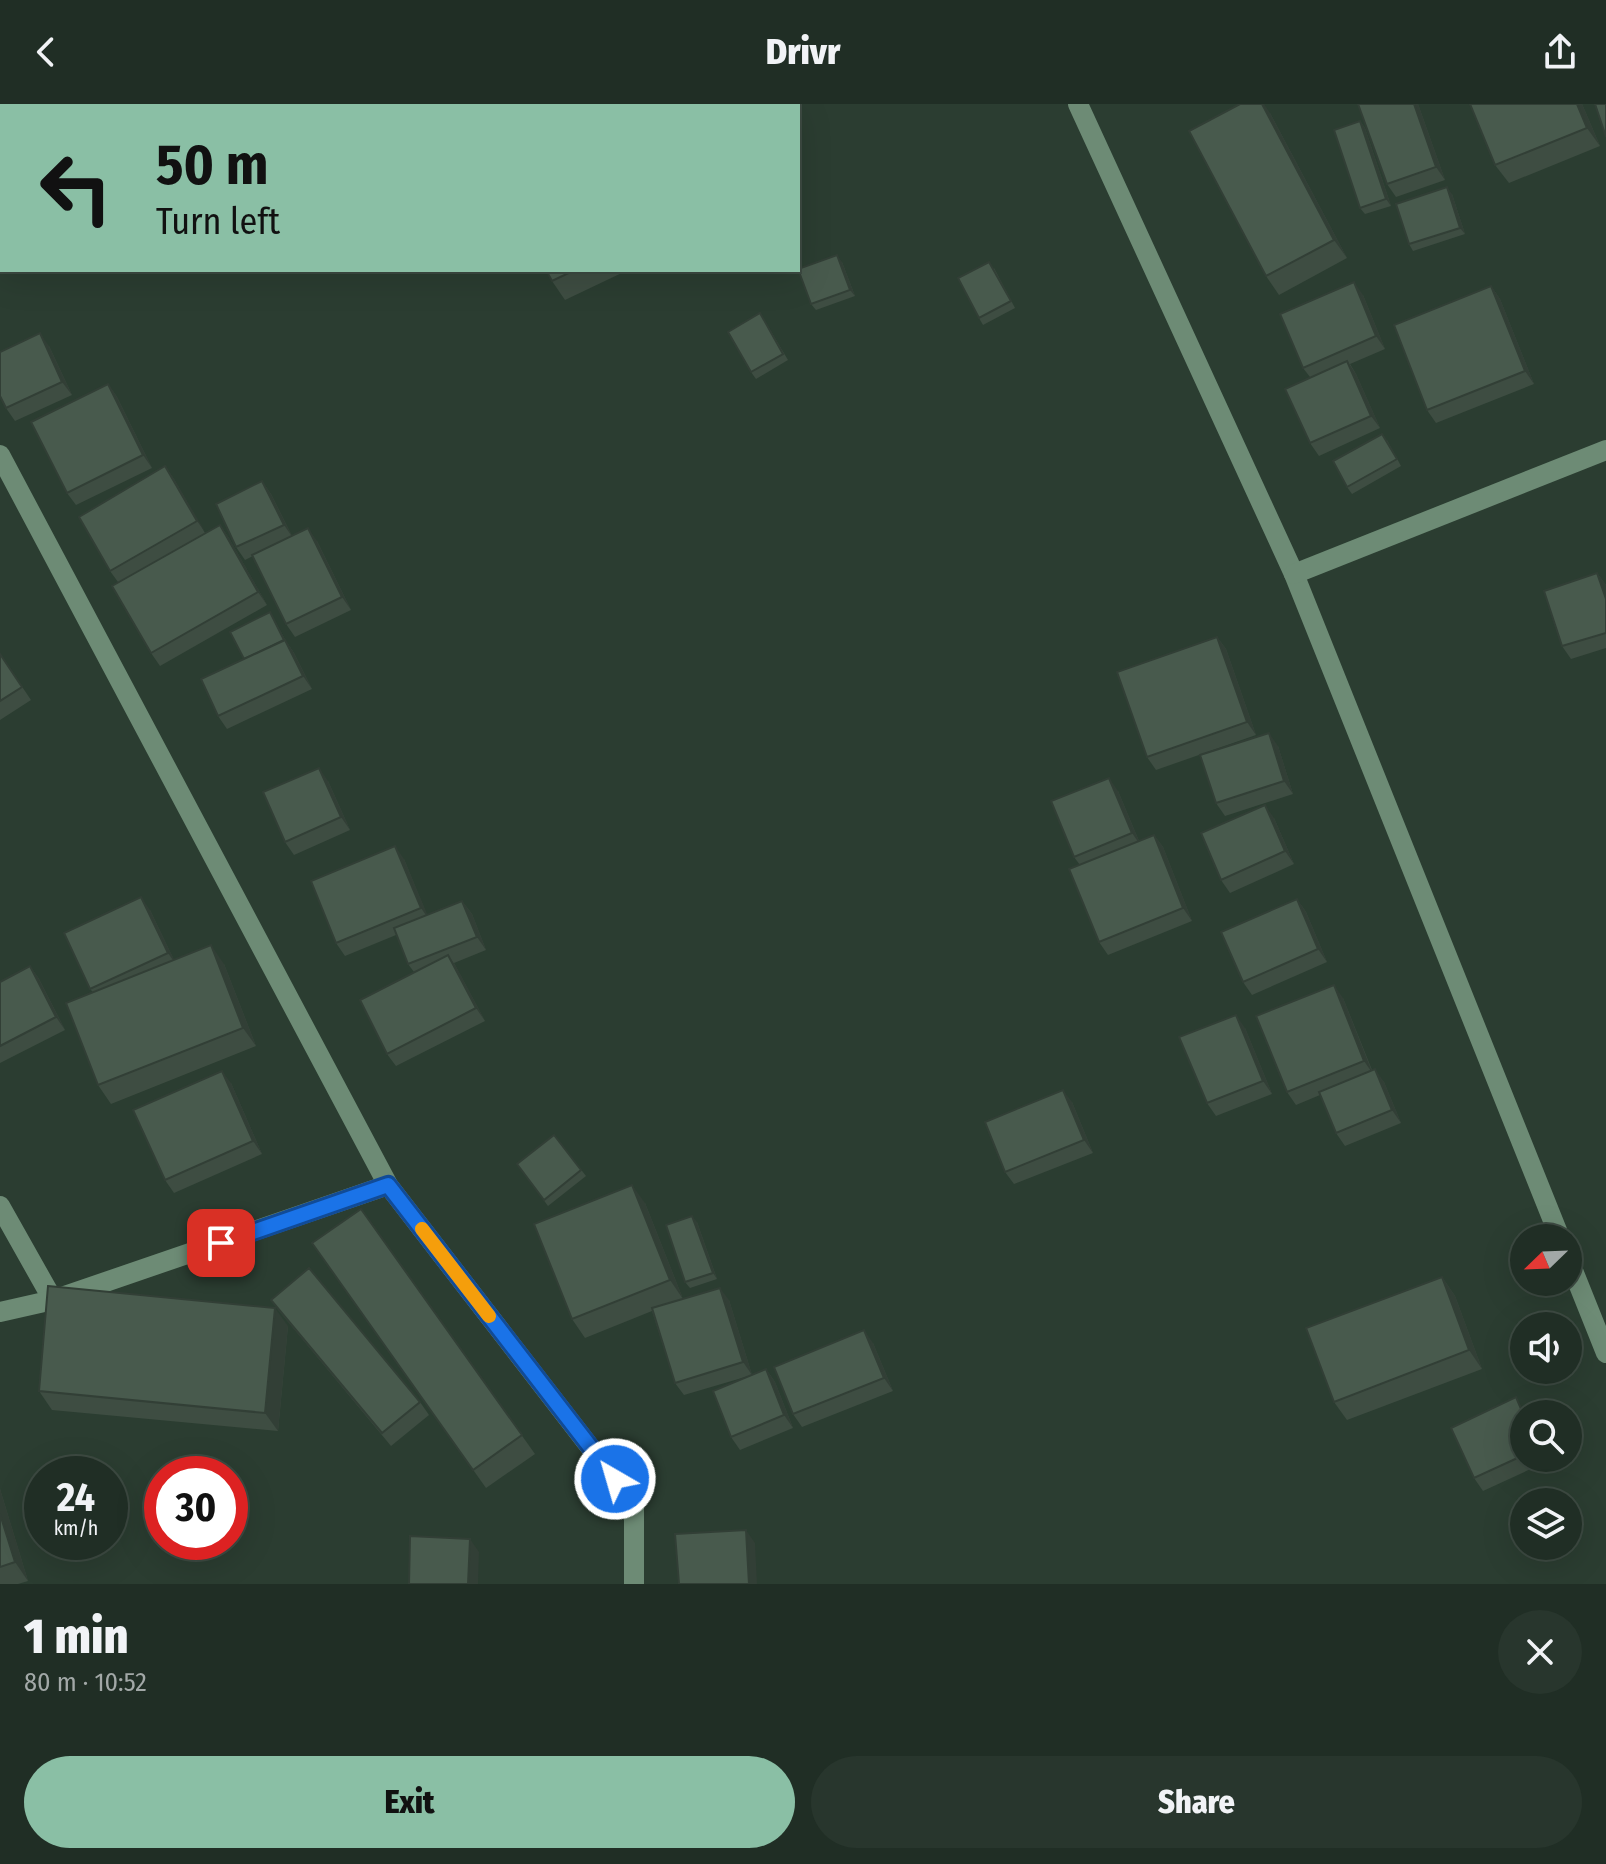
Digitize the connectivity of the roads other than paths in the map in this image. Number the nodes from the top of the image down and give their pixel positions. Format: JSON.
{"nodes":[{"id":1,"x":1078,"y":104,"type":"edge"},
{"id":2,"x":1606,"y":450,"type":"edge"},
{"id":3,"x":0,"y":455,"type":"edge"},
{"id":4,"x":1294,"y":574,"type":"junction"},
{"id":5,"x":388,"y":1185,"type":"junction"},
{"id":6,"x":0,"y":1206,"type":"edge"},
{"id":7,"x":1554,"y":1224,"type":"edge"},
{"id":8,"x":1582,"y":1293,"type":"edge"},
{"id":9,"x":53,"y":1300,"type":"junction"},
{"id":10,"x":0,"y":1312,"type":"edge"},
{"id":11,"x":1606,"y":1353,"type":"edge"},
{"id":12,"x":634,"y":1584,"type":"edge"}],
"edges":[{"from":1,"to":4,"type":"street"},
{"from":2,"to":4,"type":"street"},
{"from":3,"to":5,"type":"street"},
{"from":4,"to":7,"type":"street"},
{"from":5,"to":9,"type":"street"},
{"from":5,"to":12,"type":"street"},
{"from":6,"to":9,"type":"street"},
{"from":8,"to":11,"type":"street"},
{"from":9,"to":10,"type":"street"}]}
